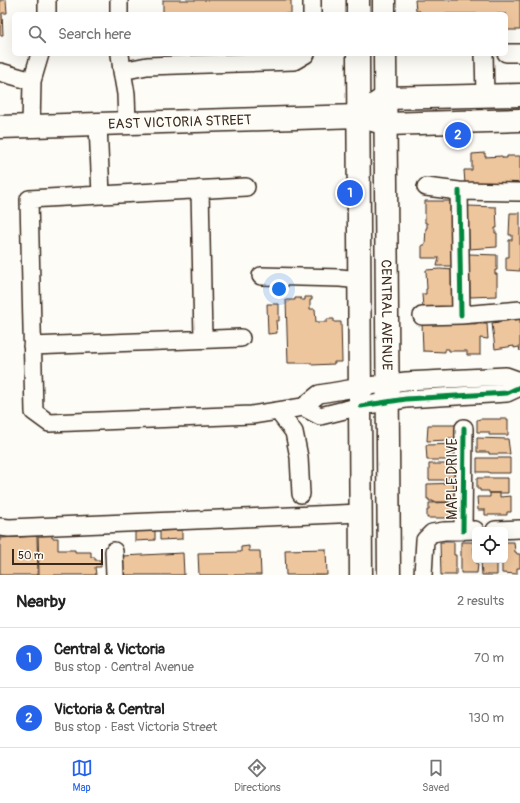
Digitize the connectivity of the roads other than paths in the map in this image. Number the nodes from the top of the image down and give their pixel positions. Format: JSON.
{"nodes":[{"id":1,"x":47,"y":0,"type":"edge"},
{"id":2,"x":120,"y":0,"type":"edge"},
{"id":3,"x":312,"y":0,"type":"edge"},
{"id":4,"x":358,"y":0,"type":"edge"},
{"id":5,"x":384,"y":0,"type":"edge"},
{"id":6,"x":47,"y":12,"type":"edge"},
{"id":7,"x":119,"y":12,"type":"edge"},
{"id":8,"x":312,"y":12,"type":"edge"},
{"id":9,"x":358,"y":12,"type":"edge"},
{"id":10,"x":384,"y":12,"type":"edge"},
{"id":11,"x":508,"y":52,"type":"edge"},
{"id":12,"x":520,"y":52,"type":"edge"},
{"id":13,"x":39,"y":56,"type":"edge"},
{"id":14,"x":303,"y":56,"type":"edge"},
{"id":15,"x":358,"y":56,"type":"edge"},
{"id":16,"x":385,"y":56,"type":"edge"},
{"id":17,"x":484,"y":56,"type":"edge"},
{"id":18,"x":121,"y":62,"type":"edge"},
{"id":19,"x":0,"y":72,"type":"edge"},
{"id":20,"x":32,"y":81,"type":"junction"},
{"id":21,"x":485,"y":95,"type":"junction"},
{"id":22,"x":520,"y":95,"type":"edge"},
{"id":23,"x":385,"y":98,"type":"junction"},
{"id":24,"x":360,"y":116,"type":"junction"},
{"id":25,"x":520,"y":120,"type":"edge"},
{"id":26,"x":127,"y":123,"type":"junction"},
{"id":27,"x":98,"y":124,"type":"junction"},
{"id":28,"x":386,"y":124,"type":"junction"},
{"id":29,"x":31,"y":126,"type":"junction"},
{"id":30,"x":0,"y":127,"type":"edge"},
{"id":31,"x":246,"y":187,"type":"dead end"},
{"id":32,"x":426,"y":187,"type":"dead end"},
{"id":33,"x":200,"y":189,"type":"junction"},
{"id":34,"x":459,"y":191,"type":"junction"},
{"id":35,"x":520,"y":192,"type":"edge"},
{"id":36,"x":101,"y":195,"type":"junction"},
{"id":37,"x":261,"y":276,"type":"dead end"},
{"id":38,"x":360,"y":280,"type":"junction"},
{"id":39,"x":520,"y":310,"type":"edge"},
{"id":40,"x":461,"y":315,"type":"junction"},
{"id":41,"x":422,"y":316,"type":"dead end"},
{"id":42,"x":241,"y":338,"type":"dead end"},
{"id":43,"x":203,"y":339,"type":"junction"},
{"id":44,"x":32,"y":346,"type":"junction"},
{"id":45,"x":484,"y":376,"type":"junction"},
{"id":46,"x":520,"y":381,"type":"edge"},
{"id":47,"x":520,"y":387,"type":"edge"},
{"id":48,"x":388,"y":393,"type":"junction"},
{"id":49,"x":485,"y":395,"type":"junction"},
{"id":50,"x":361,"y":397,"type":"junction"},
{"id":51,"x":278,"y":411,"type":"junction"},
{"id":52,"x":464,"y":428,"type":"dead end"},
{"id":53,"x":301,"y":494,"type":"dead end"},
{"id":54,"x":361,"y":513,"type":"junction"},
{"id":55,"x":0,"y":527,"type":"edge"},
{"id":56,"x":469,"y":530,"type":"edge"},
{"id":57,"x":508,"y":530,"type":"edge"},
{"id":58,"x":520,"y":530,"type":"edge"},
{"id":59,"x":114,"y":551,"type":"dead end"},
{"id":60,"x":115,"y":575,"type":"edge"},
{"id":61,"x":361,"y":575,"type":"edge"},
{"id":62,"x":389,"y":575,"type":"edge"},
{"id":63,"x":423,"y":575,"type":"edge"}],
"edges":[{"from":1,"to":6,"type":"street"},
{"from":2,"to":7,"type":"street"},
{"from":3,"to":8,"type":"street"},
{"from":4,"to":9,"type":"main road"},
{"from":5,"to":10,"type":"main road"},
{"from":11,"to":12,"type":"street"},
{"from":13,"to":20,"type":"street"},
{"from":14,"to":18,"type":"street"},
{"from":15,"to":24,"type":"main road","name":"CENTRAL AVENUE"},
{"from":16,"to":23,"type":"main road","name":"CENTRAL AVENUE"},
{"from":17,"to":21,"type":"street"},
{"from":18,"to":26,"type":"street"},
{"from":19,"to":20,"type":"street"},
{"from":20,"to":29,"type":"street"},
{"from":21,"to":22,"type":"main road"},
{"from":21,"to":23,"type":"main road"},
{"from":23,"to":24,"type":"main road"},
{"from":23,"to":28,"type":"main road","name":"CENTRAL AVENUE"},
{"from":24,"to":26,"type":"main road","name":"EAST VICTORIA STREET"},
{"from":24,"to":28,"type":"main road","name":"EAST VICTORIA STREET"},
{"from":24,"to":38,"type":"main road","name":"CENTRAL AVENUE"},
{"from":25,"to":28,"type":"main road","name":"EAST VICTORIA STREET"},
{"from":26,"to":27,"type":"main road","name":"EAST VICTORIA STREET"},
{"from":27,"to":29,"type":"main road","name":"EAST VICTORIA STREET"},
{"from":27,"to":36,"type":"street"},
{"from":28,"to":48,"type":"main road","name":"CENTRAL AVENUE"},
{"from":29,"to":30,"type":"main road","name":"EAST VICTORIA STREET"},
{"from":31,"to":33,"type":"street"},
{"from":32,"to":34,"type":"street"},
{"from":33,"to":36,"type":"street"},
{"from":33,"to":43,"type":"street"},
{"from":34,"to":35,"type":"street"},
{"from":34,"to":40,"type":"street"},
{"from":36,"to":44,"type":"street"},
{"from":37,"to":38,"type":"street"},
{"from":38,"to":50,"type":"main road","name":"CENTRAL AVENUE"},
{"from":39,"to":40,"type":"street"},
{"from":40,"to":41,"type":"street"},
{"from":42,"to":43,"type":"street"},
{"from":43,"to":44,"type":"street"},
{"from":44,"to":51,"type":"street"},
{"from":45,"to":46,"type":"street"},
{"from":45,"to":48,"type":"street"},
{"from":45,"to":49,"type":"street"},
{"from":47,"to":49,"type":"street"},
{"from":48,"to":49,"type":"street"},
{"from":48,"to":50,"type":"street"},
{"from":48,"to":62,"type":"main road","name":"CENTRAL AVENUE"},
{"from":50,"to":51,"type":"street"},
{"from":50,"to":54,"type":"main road","name":"CENTRAL AVENUE"},
{"from":51,"to":53,"type":"street"},
{"from":52,"to":56,"type":"street","name":"MAPLE DRIVE"},
{"from":54,"to":55,"type":"street"},
{"from":54,"to":61,"type":"main road","name":"CENTRAL AVENUE"},
{"from":56,"to":63,"type":"street"},
{"from":57,"to":58,"type":"street"},
{"from":59,"to":60,"type":"street"}]}
